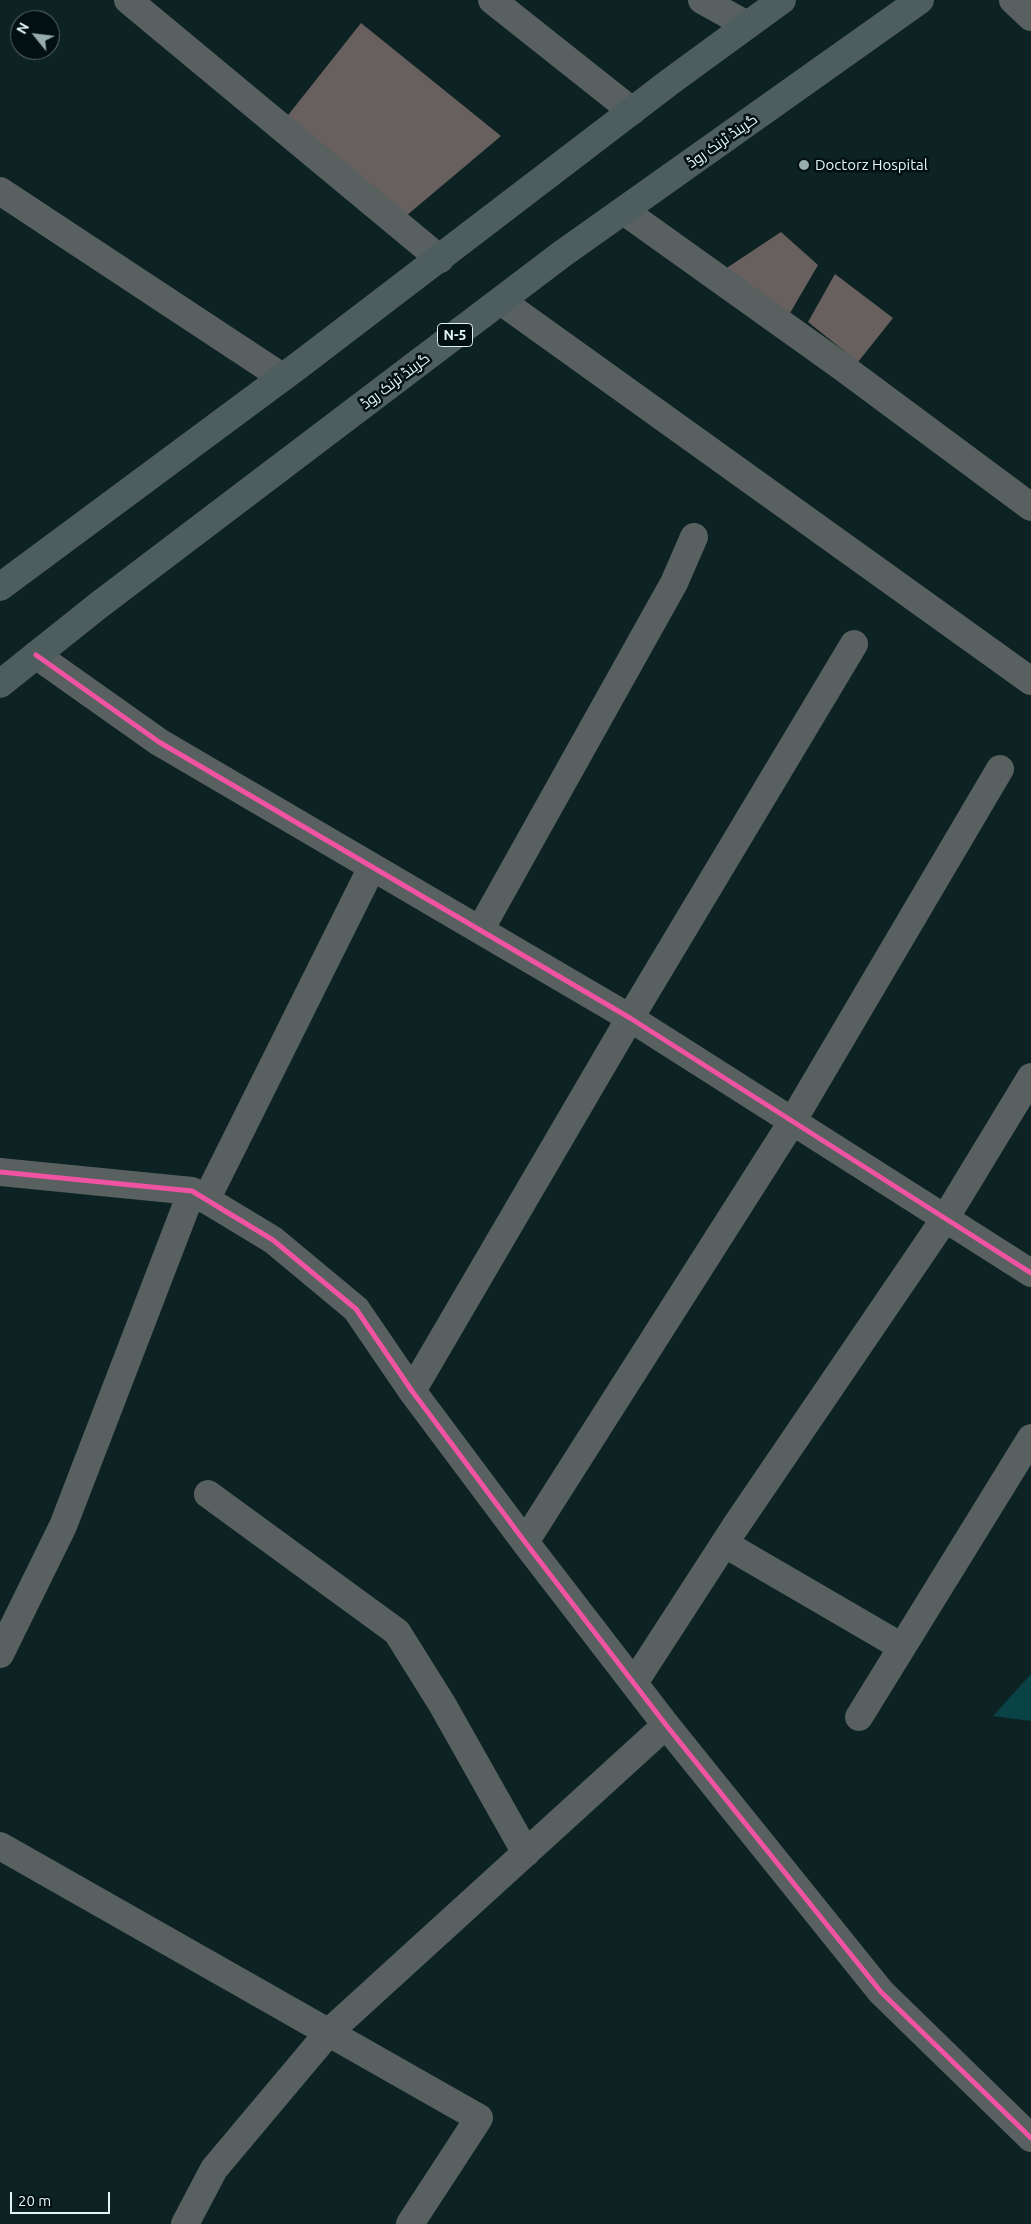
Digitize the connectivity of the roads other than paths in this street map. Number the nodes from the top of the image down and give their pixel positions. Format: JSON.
{"nodes":[{"id":1,"x":128,"y":0,"type":"edge"},
{"id":2,"x":492,"y":0,"type":"edge"},
{"id":3,"x":702,"y":0,"type":"edge"},
{"id":4,"x":782,"y":0,"type":"edge"},
{"id":5,"x":920,"y":0,"type":"edge"},
{"id":6,"x":1013,"y":0,"type":"edge"},
{"id":7,"x":1031,"y":17,"type":"edge"},
{"id":8,"x":747,"y":25,"type":"junction"},
{"id":9,"x":632,"y":111,"type":"junction"},
{"id":10,"x":0,"y":191,"type":"edge"},
{"id":11,"x":624,"y":211,"type":"junction"},
{"id":12,"x":440,"y":260,"type":"junction"},
{"id":13,"x":501,"y":300,"type":"junction"},
{"id":14,"x":282,"y":378,"type":"junction"},
{"id":15,"x":1031,"y":507,"type":"edge"},
{"id":16,"x":694,"y":537,"type":"dead end"},
{"id":17,"x":0,"y":587,"type":"edge"},
{"id":18,"x":854,"y":644,"type":"dead end"},
{"id":19,"x":36,"y":655,"type":"junction"},
{"id":20,"x":1031,"y":682,"type":"edge"},
{"id":21,"x":0,"y":684,"type":"edge"},
{"id":22,"x":1000,"y":769,"type":"dead end"},
{"id":23,"x":372,"y":867,"type":"junction"},
{"id":24,"x":480,"y":930,"type":"junction"},
{"id":25,"x":630,"y":1018,"type":"junction"},
{"id":26,"x":1031,"y":1077,"type":"edge"},
{"id":27,"x":792,"y":1122,"type":"junction"},
{"id":28,"x":0,"y":1172,"type":"edge"},
{"id":29,"x":199,"y":1195,"type":"junction"},
{"id":30,"x":946,"y":1218,"type":"junction"},
{"id":31,"x":1031,"y":1273,"type":"edge"},
{"id":32,"x":412,"y":1391,"type":"junction"},
{"id":33,"x":1031,"y":1438,"type":"edge"},
{"id":34,"x":208,"y":1494,"type":"dead end"},
{"id":35,"x":525,"y":1542,"type":"junction"},
{"id":36,"x":725,"y":1544,"type":"junction"},
{"id":37,"x":902,"y":1647,"type":"junction"},
{"id":38,"x":0,"y":1654,"type":"edge"},
{"id":39,"x":634,"y":1683,"type":"junction"},
{"id":40,"x":859,"y":1717,"type":"dead end"},
{"id":41,"x":666,"y":1725,"type":"junction"},
{"id":42,"x":0,"y":1846,"type":"edge"},
{"id":43,"x":526,"y":1854,"type":"junction"},
{"id":44,"x":329,"y":2032,"type":"junction"},
{"id":45,"x":1031,"y":2138,"type":"edge"},
{"id":46,"x":185,"y":2224,"type":"edge"},
{"id":47,"x":410,"y":2224,"type":"edge"}],
"edges":[{"from":1,"to":12,"type":"street"},
{"from":2,"to":9,"type":"street"},
{"from":3,"to":8,"type":"street"},
{"from":4,"to":8,"type":"highway"},
{"from":5,"to":11,"type":"highway","name":"گرینڈ ٹرنک روڈ","number":"N-5"},
{"from":6,"to":7,"type":"street"},
{"from":8,"to":9,"type":"highway"},
{"from":9,"to":12,"type":"highway"},
{"from":10,"to":14,"type":"street"},
{"from":11,"to":13,"type":"highway","name":"گرینڈ ٹرنک روڈ","number":"N-5"},
{"from":11,"to":15,"type":"street"},
{"from":12,"to":14,"type":"highway"},
{"from":13,"to":19,"type":"highway","name":"گرینڈ ٹرنک روڈ","number":"N-5"},
{"from":13,"to":20,"type":"street"},
{"from":14,"to":17,"type":"highway"},
{"from":16,"to":24,"type":"street"},
{"from":18,"to":25,"type":"street"},
{"from":19,"to":21,"type":"highway","name":"گرینڈ ٹرنک روڈ","number":"N-5"},
{"from":19,"to":23,"type":"street"},
{"from":22,"to":27,"type":"street"},
{"from":23,"to":24,"type":"street"},
{"from":23,"to":29,"type":"street"},
{"from":24,"to":25,"type":"street"},
{"from":25,"to":27,"type":"street"},
{"from":25,"to":32,"type":"street"},
{"from":26,"to":30,"type":"street"},
{"from":27,"to":30,"type":"street"},
{"from":27,"to":35,"type":"street"},
{"from":28,"to":29,"type":"street"},
{"from":29,"to":32,"type":"street"},
{"from":29,"to":38,"type":"street"},
{"from":30,"to":31,"type":"street"},
{"from":30,"to":36,"type":"street"},
{"from":32,"to":35,"type":"street"},
{"from":33,"to":37,"type":"street"},
{"from":34,"to":43,"type":"street"},
{"from":35,"to":39,"type":"street"},
{"from":36,"to":37,"type":"street"},
{"from":36,"to":39,"type":"street"},
{"from":37,"to":40,"type":"street"},
{"from":39,"to":41,"type":"street"},
{"from":41,"to":43,"type":"street"},
{"from":41,"to":45,"type":"street"},
{"from":42,"to":44,"type":"street"},
{"from":43,"to":44,"type":"street"},
{"from":44,"to":46,"type":"street"},
{"from":44,"to":47,"type":"street"}]}
